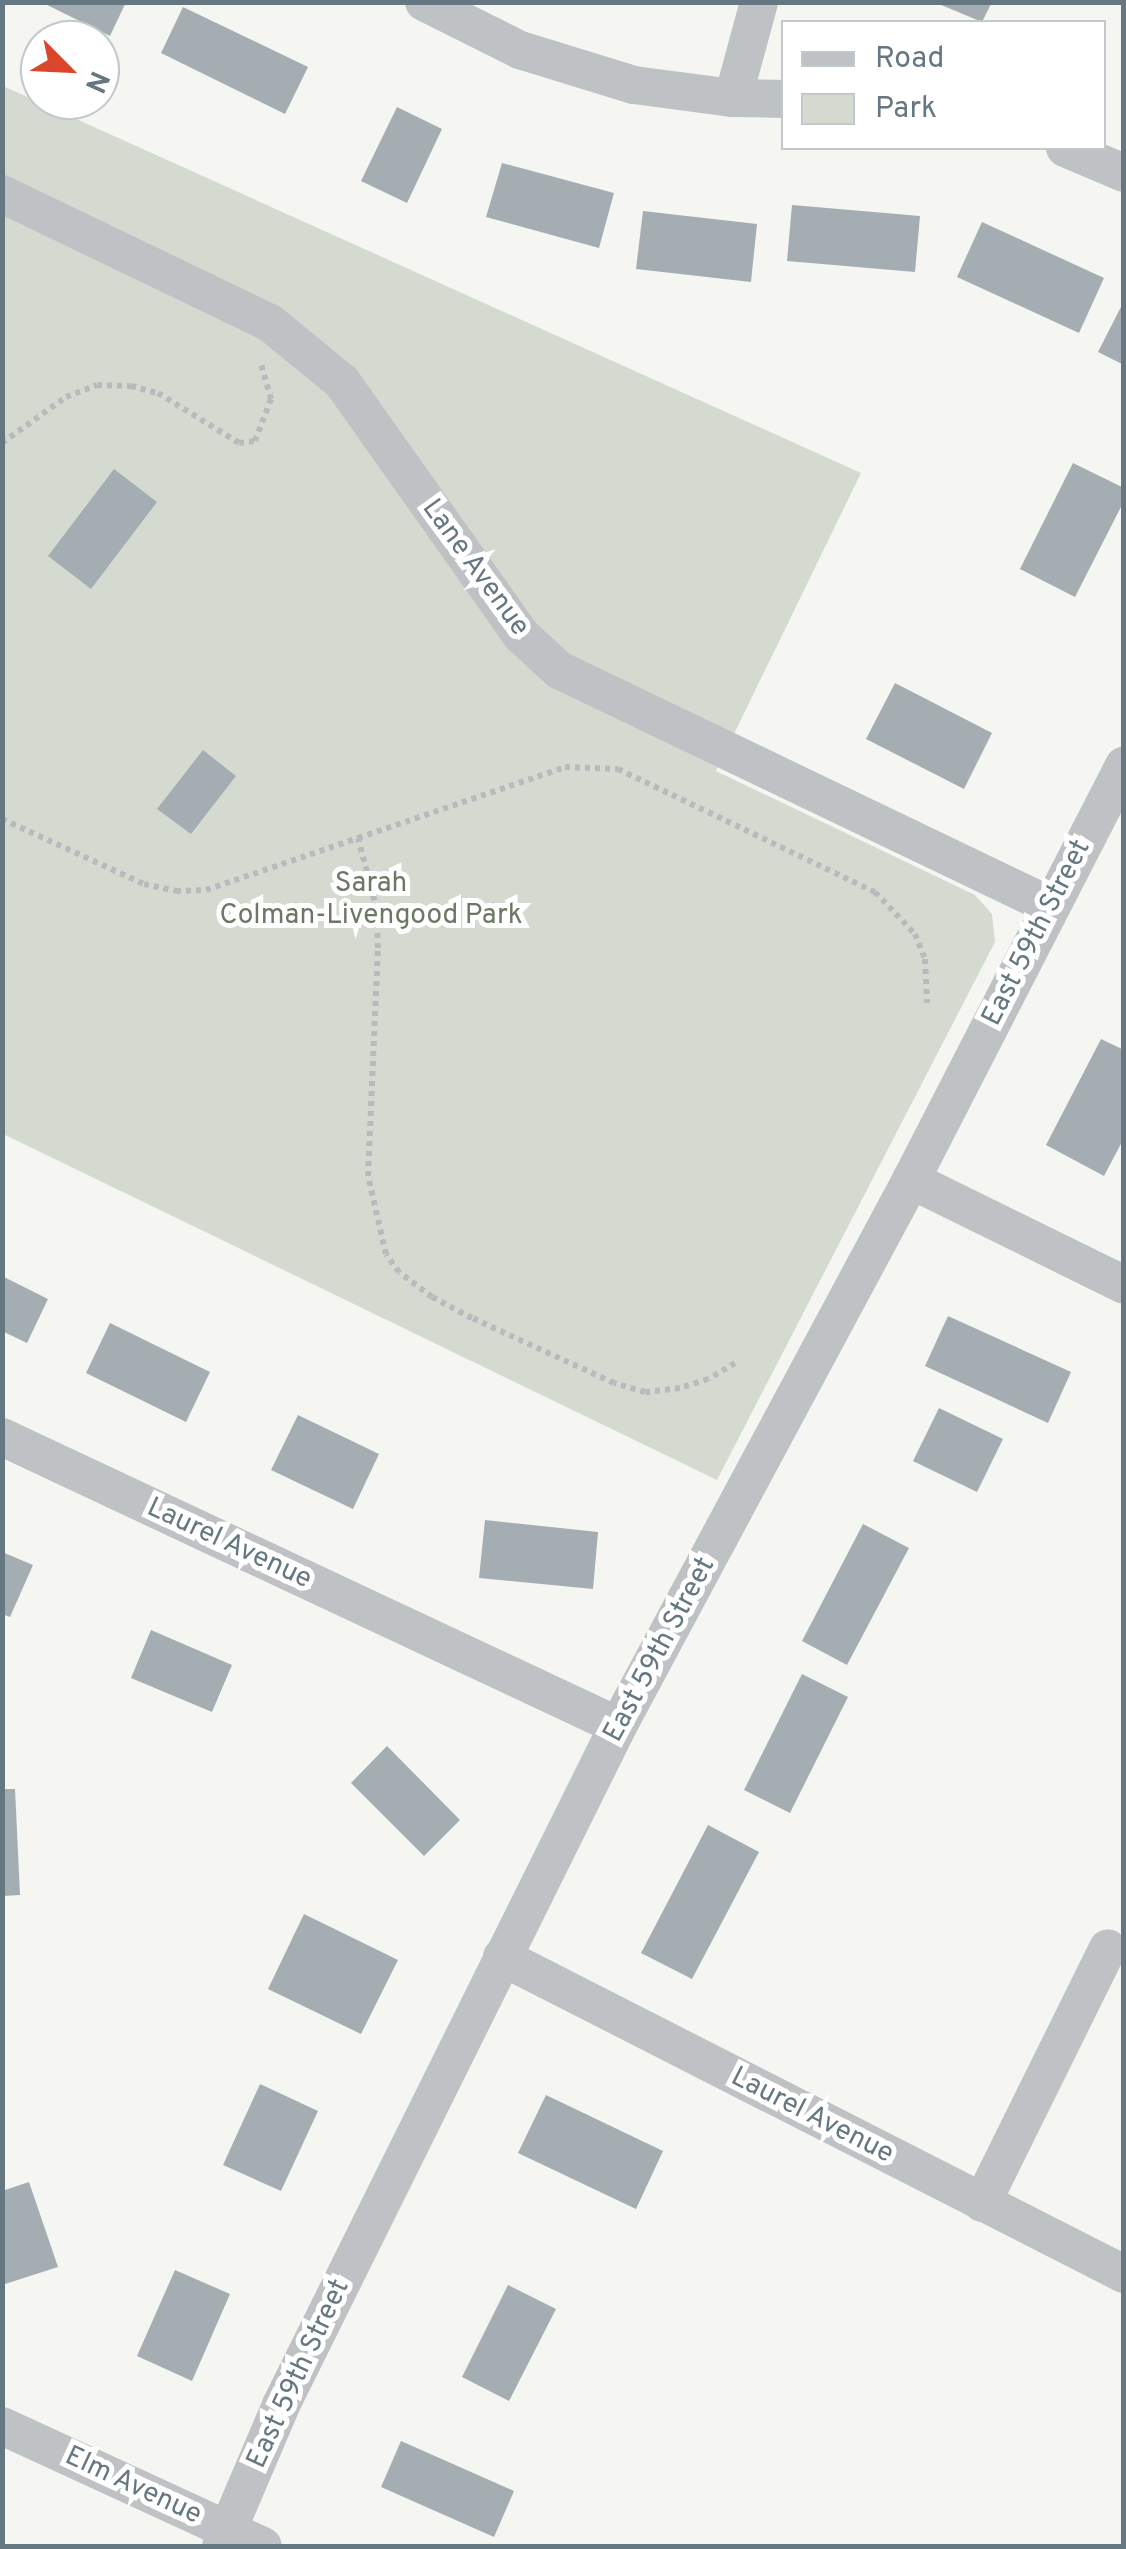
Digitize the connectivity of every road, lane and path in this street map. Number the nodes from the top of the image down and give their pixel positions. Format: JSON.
{"nodes":[{"id":1,"x":424,"y":2,"type":"edge"},
{"id":2,"x":760,"y":2,"type":"edge"},
{"id":3,"x":733,"y":98,"type":"junction"},
{"id":4,"x":781,"y":99,"type":"edge"},
{"id":5,"x":1070,"y":150,"type":"edge"},
{"id":6,"x":1124,"y":173,"type":"edge"},
{"id":7,"x":2,"y":194,"type":"edge"},
{"id":8,"x":260,"y":360,"type":"dead end"},
{"id":9,"x":2,"y":443,"type":"edge"},
{"id":10,"x":1124,"y":765,"type":"edge"},
{"id":11,"x":2,"y":819,"type":"edge"},
{"id":12,"x":358,"y":838,"type":"junction"},
{"id":13,"x":1051,"y":906,"type":"junction"},
{"id":14,"x":927,"y":1004,"type":"dead end"},
{"id":15,"x":911,"y":1180,"type":"junction"},
{"id":16,"x":1124,"y":1285,"type":"edge"},
{"id":17,"x":735,"y":1363,"type":"dead end"},
{"id":18,"x":2,"y":1438,"type":"edge"},
{"id":19,"x":618,"y":1726,"type":"junction"},
{"id":20,"x":1108,"y":1948,"type":"dead end"},
{"id":21,"x":502,"y":1957,"type":"junction"},
{"id":22,"x":982,"y":2203,"type":"junction"},
{"id":23,"x":1124,"y":2274,"type":"edge"},
{"id":24,"x":2,"y":2426,"type":"edge"},
{"id":25,"x":225,"y":2538,"type":"edge"},
{"id":26,"x":263,"y":2546,"type":"edge"}],
"edges":[{"from":1,"to":3,"type":"street"},
{"from":2,"to":3,"type":"street"},
{"from":3,"to":4,"type":"street"},
{"from":5,"to":6,"type":"street"},
{"from":7,"to":13,"type":"street","name":"Lane Avenue"},
{"from":8,"to":9,"type":"path"},
{"from":10,"to":13,"type":"street","name":"East 59th Street"},
{"from":11,"to":12,"type":"path"},
{"from":12,"to":14,"type":"path"},
{"from":12,"to":17,"type":"path"},
{"from":13,"to":15,"type":"street","name":"East 59th Street"},
{"from":15,"to":16,"type":"street"},
{"from":15,"to":19,"type":"street","name":"East 59th Street"},
{"from":18,"to":19,"type":"street","name":"Laurel Avenue"},
{"from":19,"to":21,"type":"street","name":"East 59th Street"},
{"from":20,"to":22,"type":"street"},
{"from":21,"to":22,"type":"street","name":"Laurel Avenue"},
{"from":21,"to":25,"type":"street","name":"East 59th Street"},
{"from":22,"to":23,"type":"street","name":"Laurel Avenue"},
{"from":24,"to":25,"type":"street","name":"Elm Avenue"},
{"from":25,"to":26,"type":"street","name":"Elm Avenue"}]}
